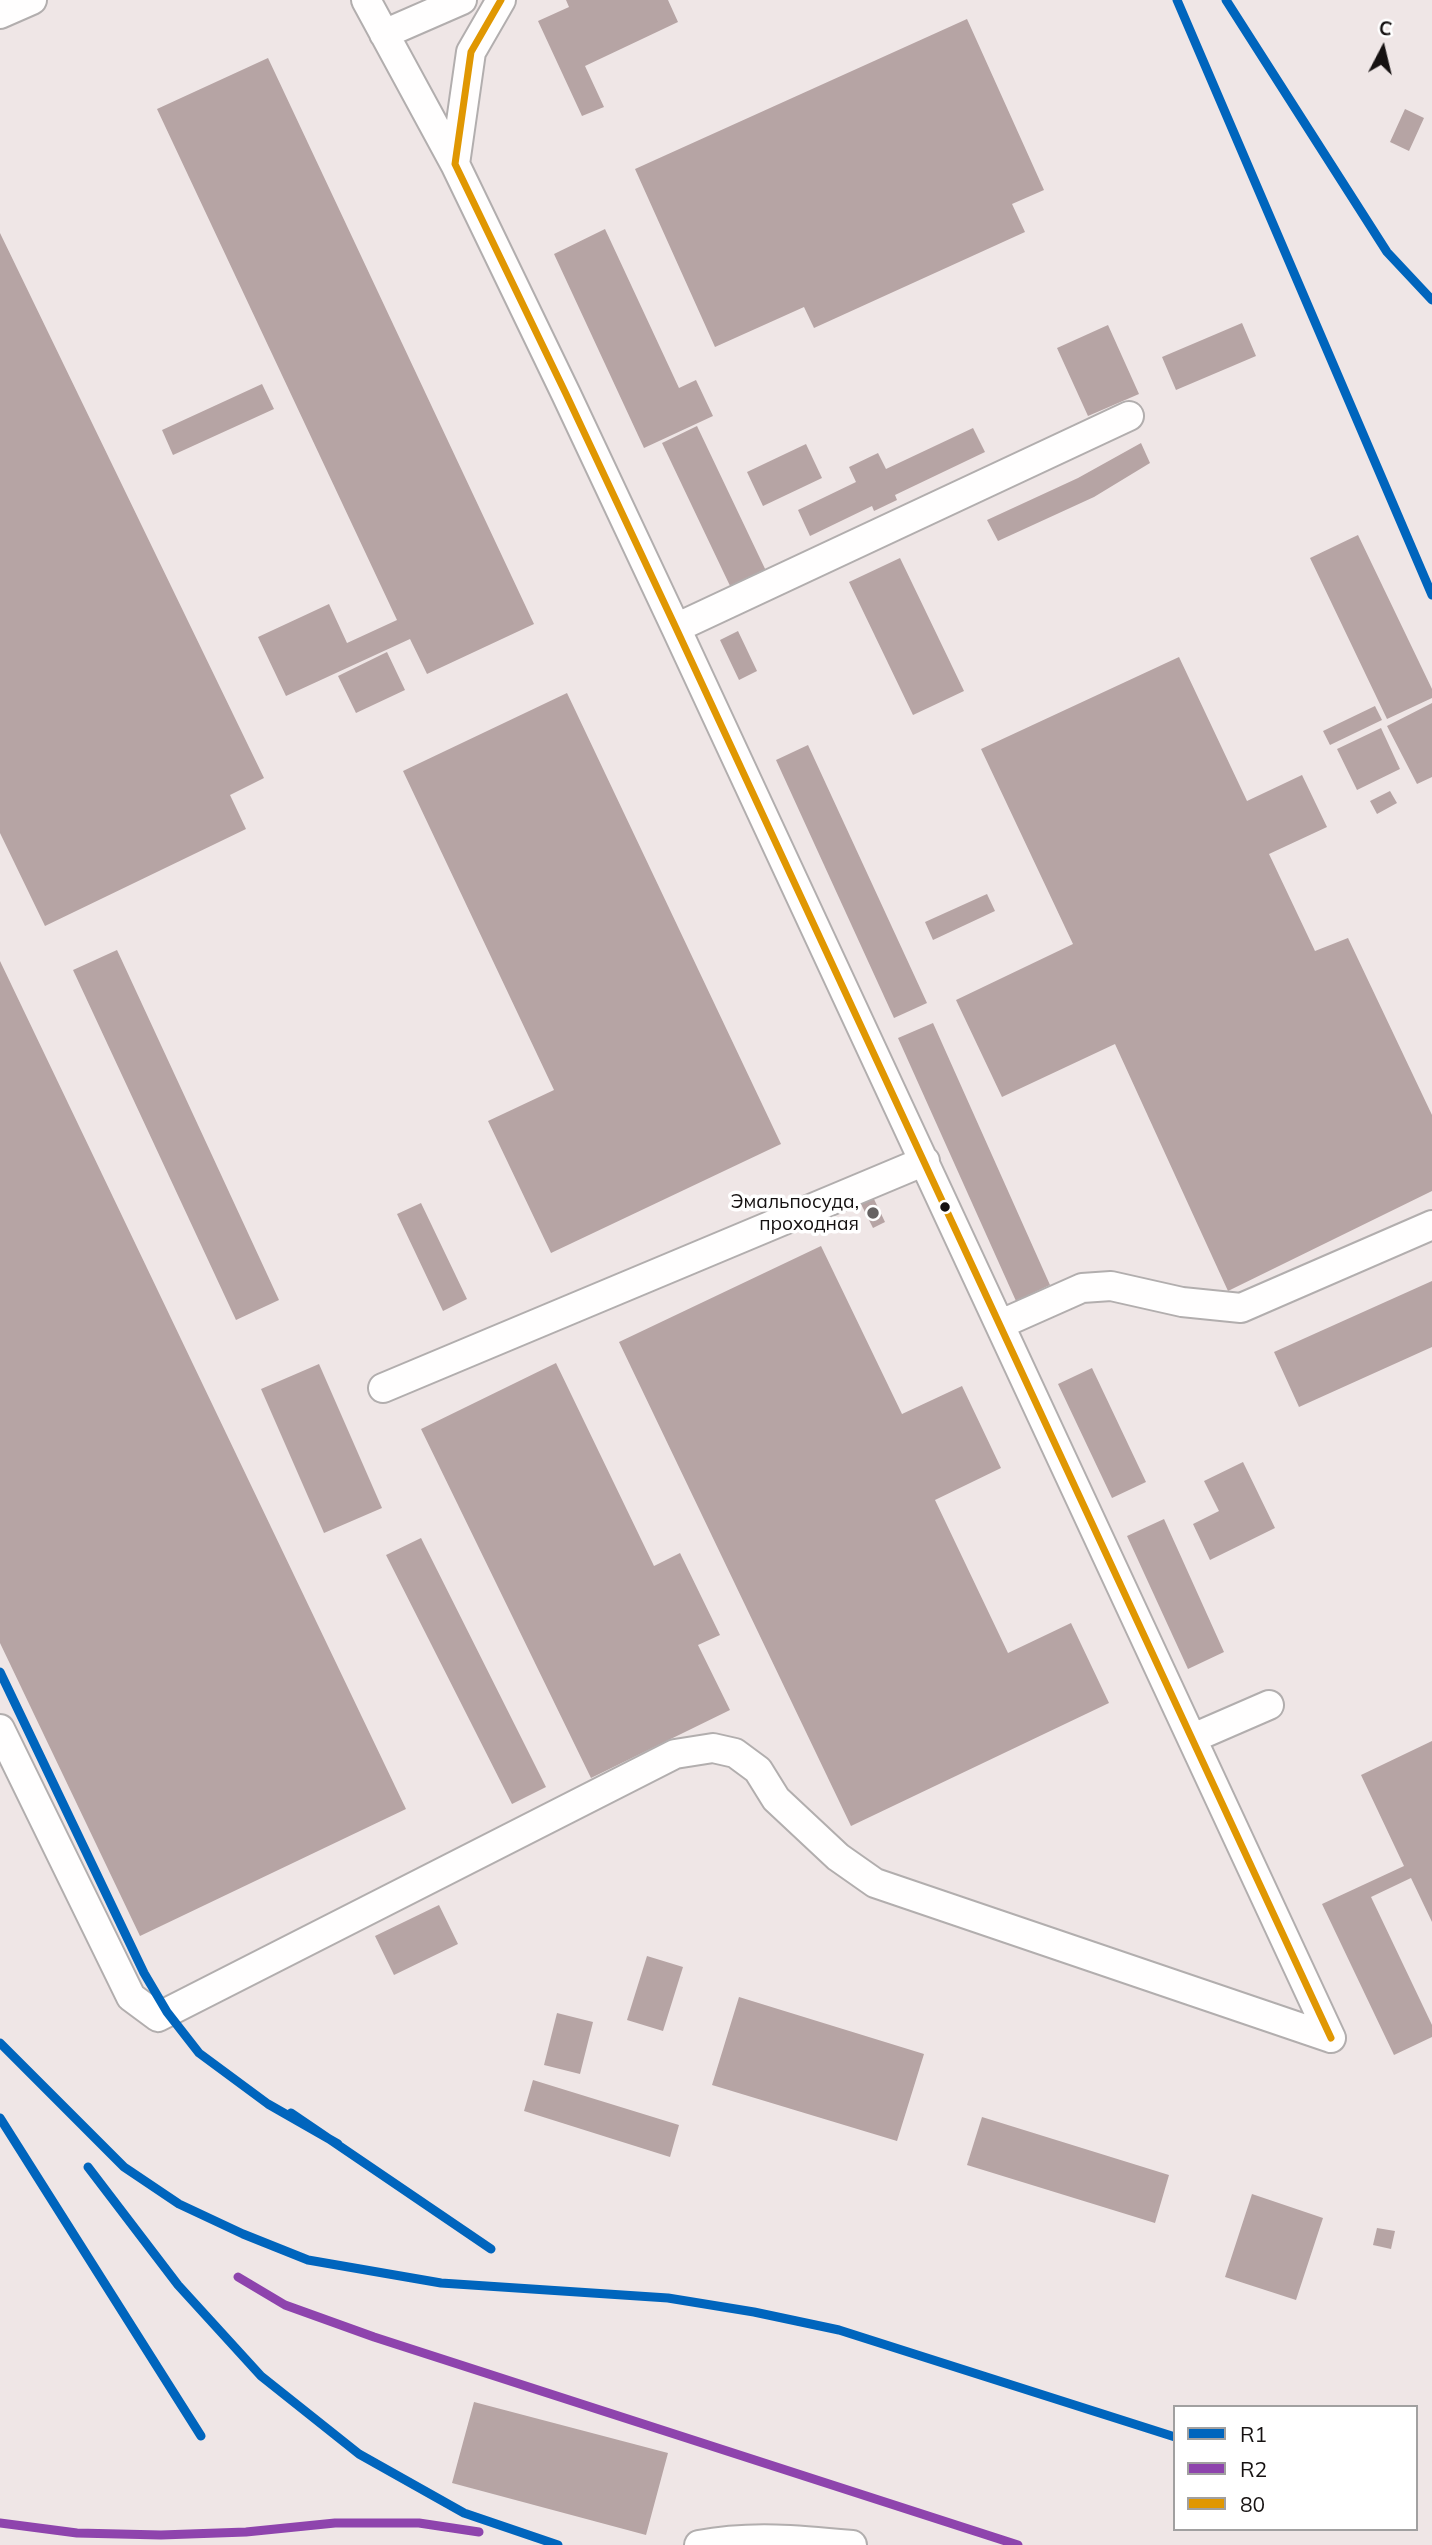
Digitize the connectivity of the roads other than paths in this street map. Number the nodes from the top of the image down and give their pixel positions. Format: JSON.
{"nodes":[{"id":1,"x":32,"y":0,"type":"edge"},
{"id":2,"x":366,"y":0,"type":"edge"},
{"id":3,"x":462,"y":0,"type":"edge"},
{"id":4,"x":501,"y":0,"type":"edge"},
{"id":5,"x":0,"y":14,"type":"edge"},
{"id":6,"x":384,"y":34,"type":"junction"},
{"id":7,"x":455,"y":164,"type":"junction"},
{"id":8,"x":1129,"y":416,"type":"dead end"},
{"id":9,"x":676,"y":628,"type":"junction"},
{"id":10,"x":925,"y":1161,"type":"junction"},
{"id":11,"x":1432,"y":1225,"type":"edge"},
{"id":12,"x":1001,"y":1324,"type":"junction"},
{"id":13,"x":383,"y":1388,"type":"dead end"},
{"id":14,"x":1269,"y":1705,"type":"dead end"},
{"id":15,"x":0,"y":1729,"type":"edge"},
{"id":16,"x":1193,"y":1738,"type":"junction"},
{"id":17,"x":699,"y":2545,"type":"edge"},
{"id":18,"x":852,"y":2545,"type":"edge"}],
"edges":[{"from":1,"to":5,"type":"street"},
{"from":2,"to":6,"type":"street"},
{"from":3,"to":6,"type":"street"},
{"from":4,"to":7,"type":"street"},
{"from":6,"to":7,"type":"street"},
{"from":7,"to":9,"type":"street"},
{"from":8,"to":9,"type":"street"},
{"from":9,"to":10,"type":"street"},
{"from":10,"to":12,"type":"street"},
{"from":10,"to":13,"type":"street"},
{"from":11,"to":12,"type":"street"},
{"from":12,"to":16,"type":"street"},
{"from":14,"to":16,"type":"street"},
{"from":15,"to":16,"type":"street"},
{"from":17,"to":18,"type":"street"}]}
